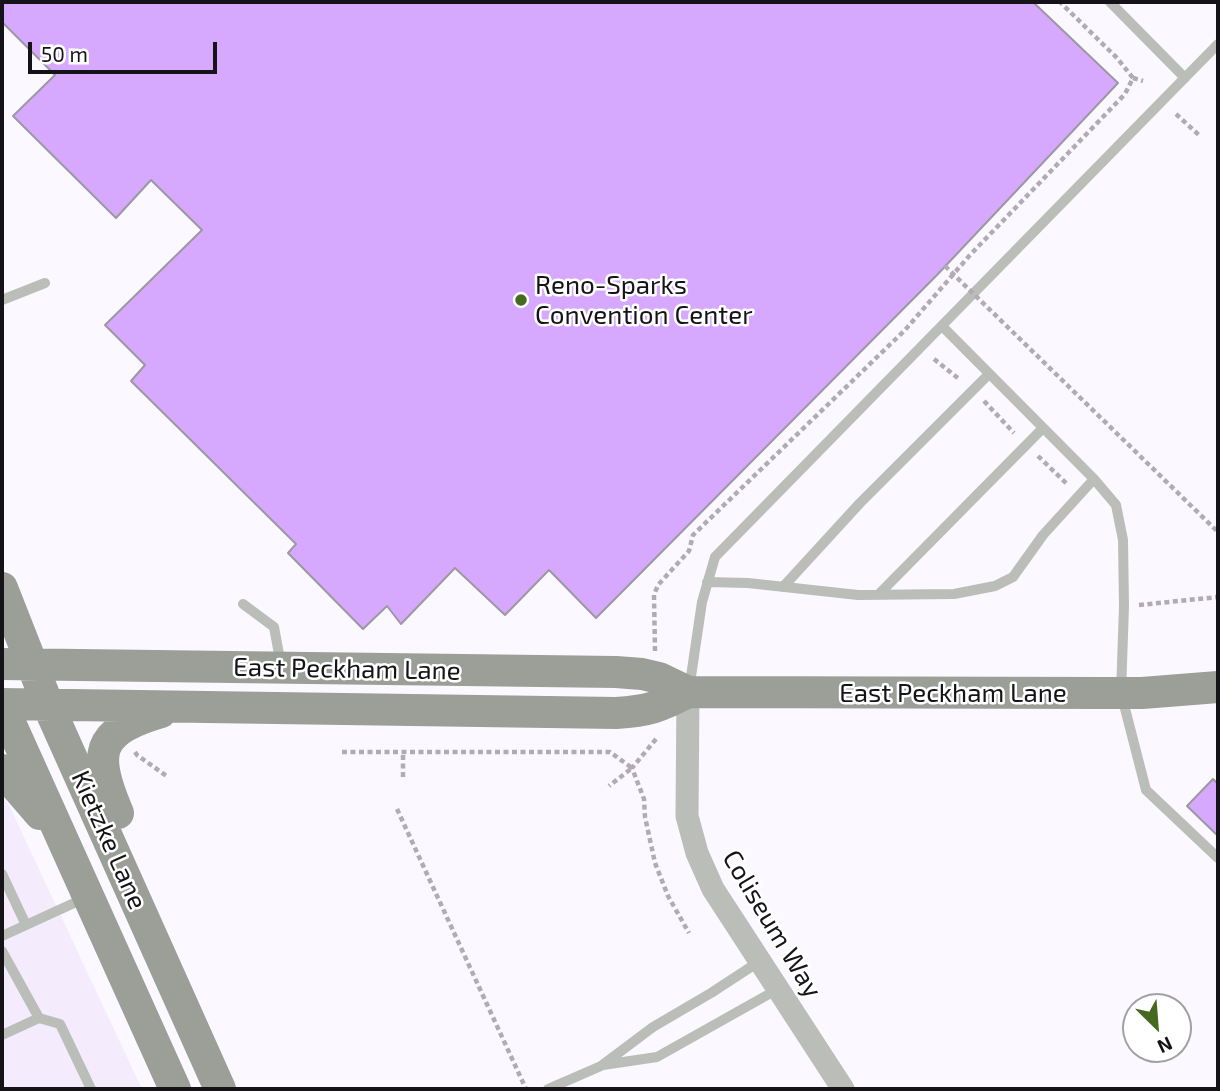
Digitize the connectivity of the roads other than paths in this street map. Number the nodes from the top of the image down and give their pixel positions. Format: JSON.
{"nodes":[{"id":1,"x":1110,"y":2,"type":"edge"},
{"id":2,"x":1218,"y":44,"type":"edge"},
{"id":3,"x":1185,"y":78,"type":"junction"},
{"id":4,"x":44,"y":283,"type":"dead end"},
{"id":5,"x":2,"y":300,"type":"edge"},
{"id":6,"x":942,"y":326,"type":"junction"},
{"id":7,"x":989,"y":374,"type":"junction"},
{"id":8,"x":1043,"y":428,"type":"junction"},
{"id":9,"x":1094,"y":480,"type":"junction"},
{"id":10,"x":707,"y":582,"type":"junction"},
{"id":11,"x":783,"y":587,"type":"junction"},
{"id":12,"x":2,"y":588,"type":"edge"},
{"id":13,"x":878,"y":595,"type":"junction"},
{"id":14,"x":243,"y":604,"type":"dead end"},
{"id":15,"x":17,"y":665,"type":"edge"},
{"id":16,"x":282,"y":668,"type":"junction"},
{"id":17,"x":1218,"y":687,"type":"edge"},
{"id":18,"x":688,"y":692,"type":"junction"},
{"id":19,"x":1121,"y":693,"type":"junction"},
{"id":20,"x":2,"y":704,"type":"edge"},
{"id":21,"x":48,"y":705,"type":"junction"},
{"id":22,"x":181,"y":707,"type":"junction"},
{"id":23,"x":2,"y":771,"type":"edge"},
{"id":24,"x":62,"y":838,"type":"junction"},
{"id":25,"x":1218,"y":858,"type":"edge"},
{"id":26,"x":2,"y":874,"type":"edge"},
{"id":27,"x":88,"y":897,"type":"junction"},
{"id":28,"x":26,"y":925,"type":"junction"},
{"id":29,"x":2,"y":936,"type":"edge"},
{"id":30,"x":156,"y":945,"type":"junction"},
{"id":31,"x":2,"y":951,"type":"edge"},
{"id":32,"x":760,"y":961,"type":"junction"},
{"id":33,"x":778,"y":989,"type":"junction"},
{"id":34,"x":39,"y":1018,"type":"junction"},
{"id":35,"x":2,"y":1035,"type":"edge"},
{"id":36,"x":601,"y":1066,"type":"junction"},
{"id":37,"x":91,"y":1089,"type":"edge"},
{"id":38,"x":175,"y":1089,"type":"edge"},
{"id":39,"x":220,"y":1089,"type":"edge"},
{"id":40,"x":548,"y":1089,"type":"edge"},
{"id":41,"x":843,"y":1089,"type":"edge"}],
"edges":[{"from":1,"to":3,"type":"lane"},
{"from":2,"to":3,"type":"lane"},
{"from":3,"to":6,"type":"lane"},
{"from":4,"to":5,"type":"lane"},
{"from":6,"to":7,"type":"lane"},
{"from":6,"to":10,"type":"lane"},
{"from":7,"to":8,"type":"lane"},
{"from":7,"to":11,"type":"lane"},
{"from":8,"to":9,"type":"lane"},
{"from":8,"to":13,"type":"lane"},
{"from":9,"to":13,"type":"lane"},
{"from":9,"to":19,"type":"lane"},
{"from":10,"to":11,"type":"lane"},
{"from":10,"to":18,"type":"lane"},
{"from":11,"to":13,"type":"lane"},
{"from":12,"to":15,"type":"street","name":"Kietzke Lane"},
{"from":14,"to":16,"type":"lane"},
{"from":15,"to":16,"type":"street","name":"East Peckham Lane"},
{"from":15,"to":21,"type":"street","name":"Kietzke Lane"},
{"from":16,"to":18,"type":"street","name":"East Peckham Lane"},
{"from":17,"to":19,"type":"street","name":"East Peckham Lane"},
{"from":18,"to":19,"type":"street","name":"East Peckham Lane"},
{"from":18,"to":22,"type":"street","name":"East Peckham Lane"},
{"from":18,"to":32,"type":"street","name":"Coliseum Way"},
{"from":19,"to":25,"type":"lane"},
{"from":20,"to":21,"type":"street","name":"East Peckham Lane"},
{"from":20,"to":24,"type":"street","name":"Kietzke Lane"},
{"from":21,"to":22,"type":"street","name":"East Peckham Lane"},
{"from":21,"to":30,"type":"street","name":"Kietzke Lane"},
{"from":22,"to":30,"type":"street"},
{"from":23,"to":24,"type":"street"},
{"from":24,"to":27,"type":"street","name":"Kietzke Lane"},
{"from":26,"to":28,"type":"lane"},
{"from":27,"to":28,"type":"lane"},
{"from":27,"to":38,"type":"street","name":"Kietzke Lane"},
{"from":28,"to":29,"type":"lane"},
{"from":30,"to":39,"type":"street","name":"Kietzke Lane"},
{"from":31,"to":34,"type":"lane"},
{"from":32,"to":33,"type":"street","name":"Coliseum Way"},
{"from":32,"to":36,"type":"lane"},
{"from":33,"to":36,"type":"lane"},
{"from":33,"to":41,"type":"street","name":"Coliseum Way"},
{"from":34,"to":35,"type":"lane"},
{"from":34,"to":37,"type":"lane"},
{"from":36,"to":40,"type":"lane"}]}
